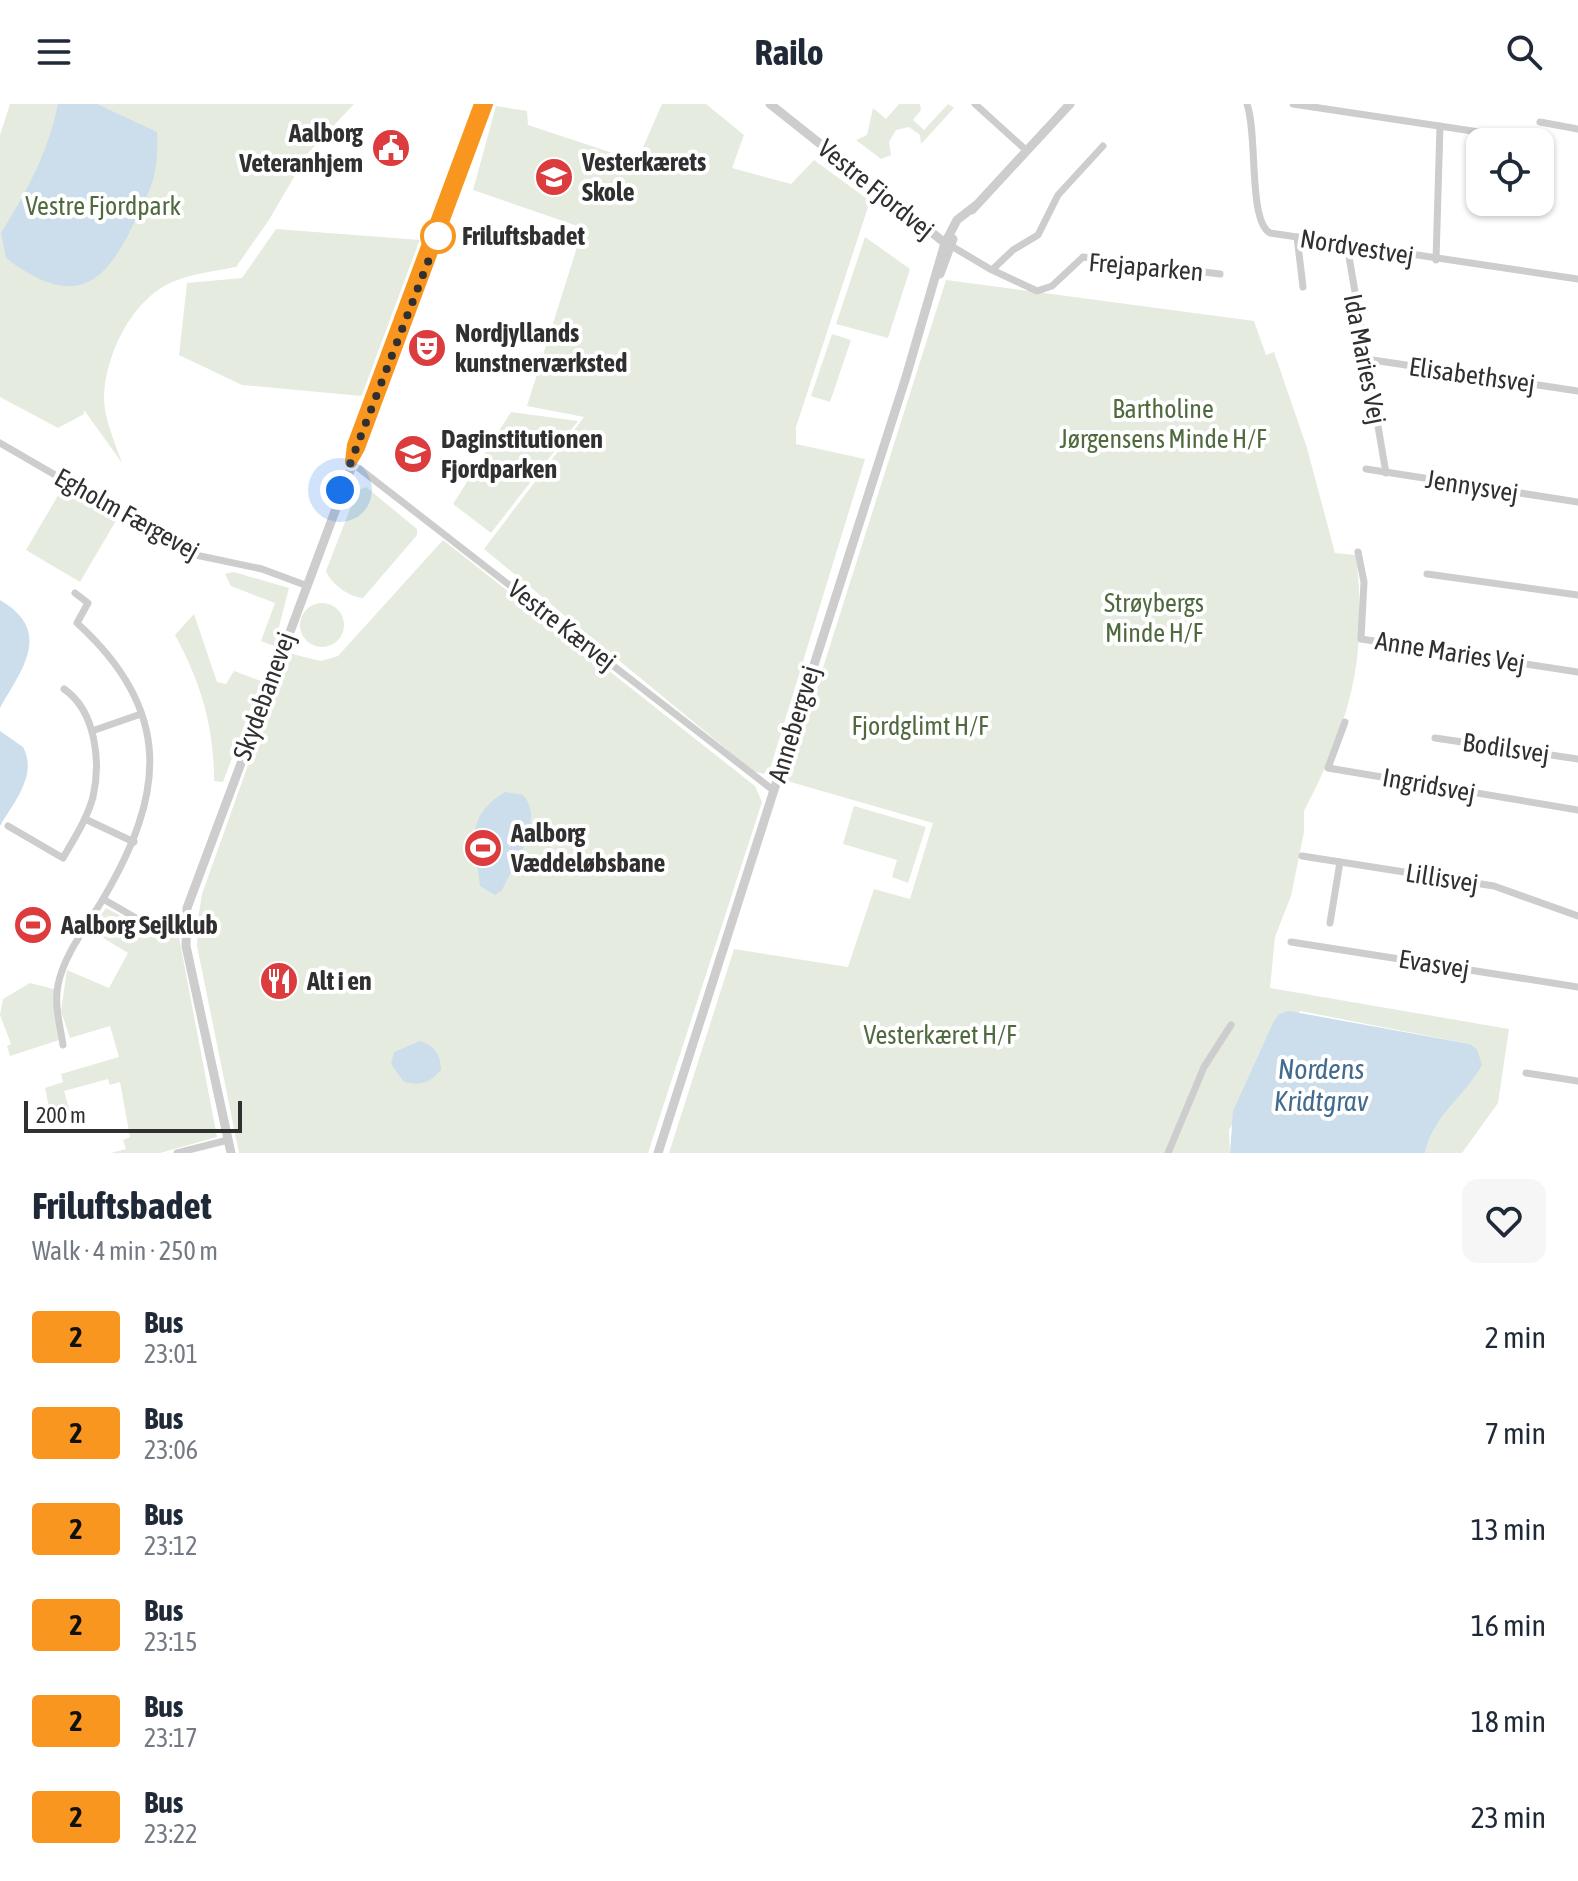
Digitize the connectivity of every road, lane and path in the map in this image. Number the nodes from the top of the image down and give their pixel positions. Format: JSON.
{"nodes":[{"id":1,"x":480,"y":104,"type":"edge"},
{"id":2,"x":487,"y":104,"type":"edge"},
{"id":3,"x":770,"y":104,"type":"edge"},
{"id":4,"x":975,"y":104,"type":"edge"},
{"id":5,"x":1070,"y":104,"type":"edge"},
{"id":6,"x":1247,"y":104,"type":"edge"},
{"id":7,"x":1293,"y":104,"type":"edge"},
{"id":8,"x":1373,"y":104,"type":"edge"},
{"id":9,"x":1372,"y":116,"type":"junction"},
{"id":10,"x":1540,"y":122,"type":"dead end"},
{"id":11,"x":1440,"y":126,"type":"junction"},
{"id":12,"x":1578,"y":129,"type":"edge"},
{"id":13,"x":1466,"y":130,"type":"edge"},
{"id":14,"x":1103,"y":146,"type":"dead end"},
{"id":15,"x":1027,"y":151,"type":"junction"},
{"id":16,"x":1297,"y":237,"type":"junction"},
{"id":17,"x":948,"y":244,"type":"junction"},
{"id":18,"x":1347,"y":245,"type":"junction"},
{"id":19,"x":1436,"y":260,"type":"junction"},
{"id":20,"x":993,"y":269,"type":"junction"},
{"id":21,"x":1220,"y":274,"type":"dead end"},
{"id":22,"x":1578,"y":279,"type":"edge"},
{"id":23,"x":1303,"y":287,"type":"dead end"},
{"id":24,"x":1366,"y":359,"type":"junction"},
{"id":25,"x":1578,"y":391,"type":"edge"},
{"id":26,"x":0,"y":443,"type":"edge"},
{"id":27,"x":351,"y":462,"type":"junction"},
{"id":28,"x":1366,"y":469,"type":"dead end"},
{"id":29,"x":1386,"y":473,"type":"junction"},
{"id":30,"x":1578,"y":502,"type":"edge"},
{"id":31,"x":1358,"y":552,"type":"dead end"},
{"id":32,"x":1427,"y":574,"type":"dead end"},
{"id":33,"x":305,"y":585,"type":"junction"},
{"id":34,"x":75,"y":593,"type":"dead end"},
{"id":35,"x":1578,"y":595,"type":"edge"},
{"id":36,"x":1578,"y":672,"type":"edge"},
{"id":37,"x":64,"y":689,"type":"dead end"},
{"id":38,"x":141,"y":714,"type":"junction"},
{"id":39,"x":1345,"y":722,"type":"dead end"},
{"id":40,"x":92,"y":731,"type":"junction"},
{"id":41,"x":1435,"y":738,"type":"dead end"},
{"id":42,"x":1578,"y":759,"type":"edge"},
{"id":43,"x":773,"y":790,"type":"junction"},
{"id":44,"x":1578,"y":810,"type":"edge"},
{"id":45,"x":85,"y":819,"type":"junction"},
{"id":46,"x":8,"y":826,"type":"dead end"},
{"id":47,"x":134,"y":842,"type":"junction"},
{"id":48,"x":1302,"y":856,"type":"dead end"},
{"id":49,"x":1340,"y":862,"type":"junction"},
{"id":50,"x":103,"y":899,"type":"junction"},
{"id":51,"x":1578,"y":916,"type":"edge"},
{"id":52,"x":1330,"y":923,"type":"dead end"},
{"id":53,"x":185,"y":932,"type":"junction"},
{"id":54,"x":1291,"y":942,"type":"dead end"},
{"id":55,"x":1578,"y":987,"type":"edge"},
{"id":56,"x":1231,"y":1025,"type":"dead end"},
{"id":57,"x":63,"y":1045,"type":"dead end"},
{"id":58,"x":1526,"y":1073,"type":"dead end"},
{"id":59,"x":1578,"y":1081,"type":"edge"},
{"id":60,"x":228,"y":1140,"type":"junction"},
{"id":61,"x":177,"y":1153,"type":"edge"},
{"id":62,"x":231,"y":1153,"type":"edge"},
{"id":63,"x":658,"y":1153,"type":"edge"},
{"id":64,"x":1168,"y":1153,"type":"edge"}],
"edges":[{"from":1,"to":27,"type":"street","name":"Skydebanevej"},
{"from":2,"to":27,"type":"street","name":"Skydebanevej"},
{"from":3,"to":17,"type":"street","name":"Vestre Fjordvej"},
{"from":4,"to":15,"type":"street"},
{"from":5,"to":15,"type":"street","name":"Annebergvej"},
{"from":6,"to":16,"type":"street","name":"Nordvestvej"},
{"from":7,"to":9,"type":"street"},
{"from":8,"to":9,"type":"street"},
{"from":9,"to":11,"type":"street"},
{"from":10,"to":12,"type":"street"},
{"from":11,"to":13,"type":"street"},
{"from":11,"to":19,"type":"street"},
{"from":14,"to":20,"type":"street"},
{"from":15,"to":17,"type":"street","name":"Annebergvej"},
{"from":16,"to":18,"type":"street","name":"Nordvestvej"},
{"from":16,"to":23,"type":"street"},
{"from":17,"to":20,"type":"street","name":"Frejaparken"},
{"from":17,"to":43,"type":"street","name":"Annebergvej"},
{"from":18,"to":19,"type":"street","name":"Nordvestvej"},
{"from":18,"to":24,"type":"street","name":"Ida Maries Vej"},
{"from":19,"to":22,"type":"street","name":"Nordvestvej"},
{"from":20,"to":21,"type":"street","name":"Frejaparken"},
{"from":24,"to":25,"type":"street","name":"Elisabethsvej"},
{"from":24,"to":29,"type":"street","name":"Ida Maries Vej"},
{"from":26,"to":33,"type":"street","name":"Egholm Færgevej"},
{"from":27,"to":33,"type":"street","name":"Skydebanevej"},
{"from":27,"to":43,"type":"street","name":"Vestre Kærvej"},
{"from":28,"to":29,"type":"street","name":"Jennysvej"},
{"from":29,"to":30,"type":"street","name":"Jennysvej"},
{"from":31,"to":36,"type":"street","name":"Anne Maries Vej"},
{"from":32,"to":35,"type":"street"},
{"from":33,"to":53,"type":"street","name":"Skydebanevej"},
{"from":34,"to":38,"type":"street"},
{"from":37,"to":40,"type":"street"},
{"from":38,"to":40,"type":"street"},
{"from":38,"to":47,"type":"street"},
{"from":39,"to":44,"type":"street","name":"Ingridsvej"},
{"from":40,"to":45,"type":"street"},
{"from":41,"to":42,"type":"street","name":"Bodilsvej"},
{"from":43,"to":63,"type":"street","name":"Annebergvej"},
{"from":45,"to":46,"type":"street"},
{"from":45,"to":47,"type":"street"},
{"from":47,"to":50,"type":"street"},
{"from":48,"to":49,"type":"street","name":"Lillisvej"},
{"from":49,"to":51,"type":"street","name":"Lillisvej"},
{"from":49,"to":52,"type":"street"},
{"from":50,"to":53,"type":"street"},
{"from":50,"to":57,"type":"street"},
{"from":53,"to":60,"type":"street","name":"Skydebanevej"},
{"from":54,"to":55,"type":"street","name":"Evasvej"},
{"from":56,"to":64,"type":"street"},
{"from":58,"to":59,"type":"street"},
{"from":60,"to":61,"type":"street"},
{"from":60,"to":62,"type":"street","name":"Skydebanevej"}]}
